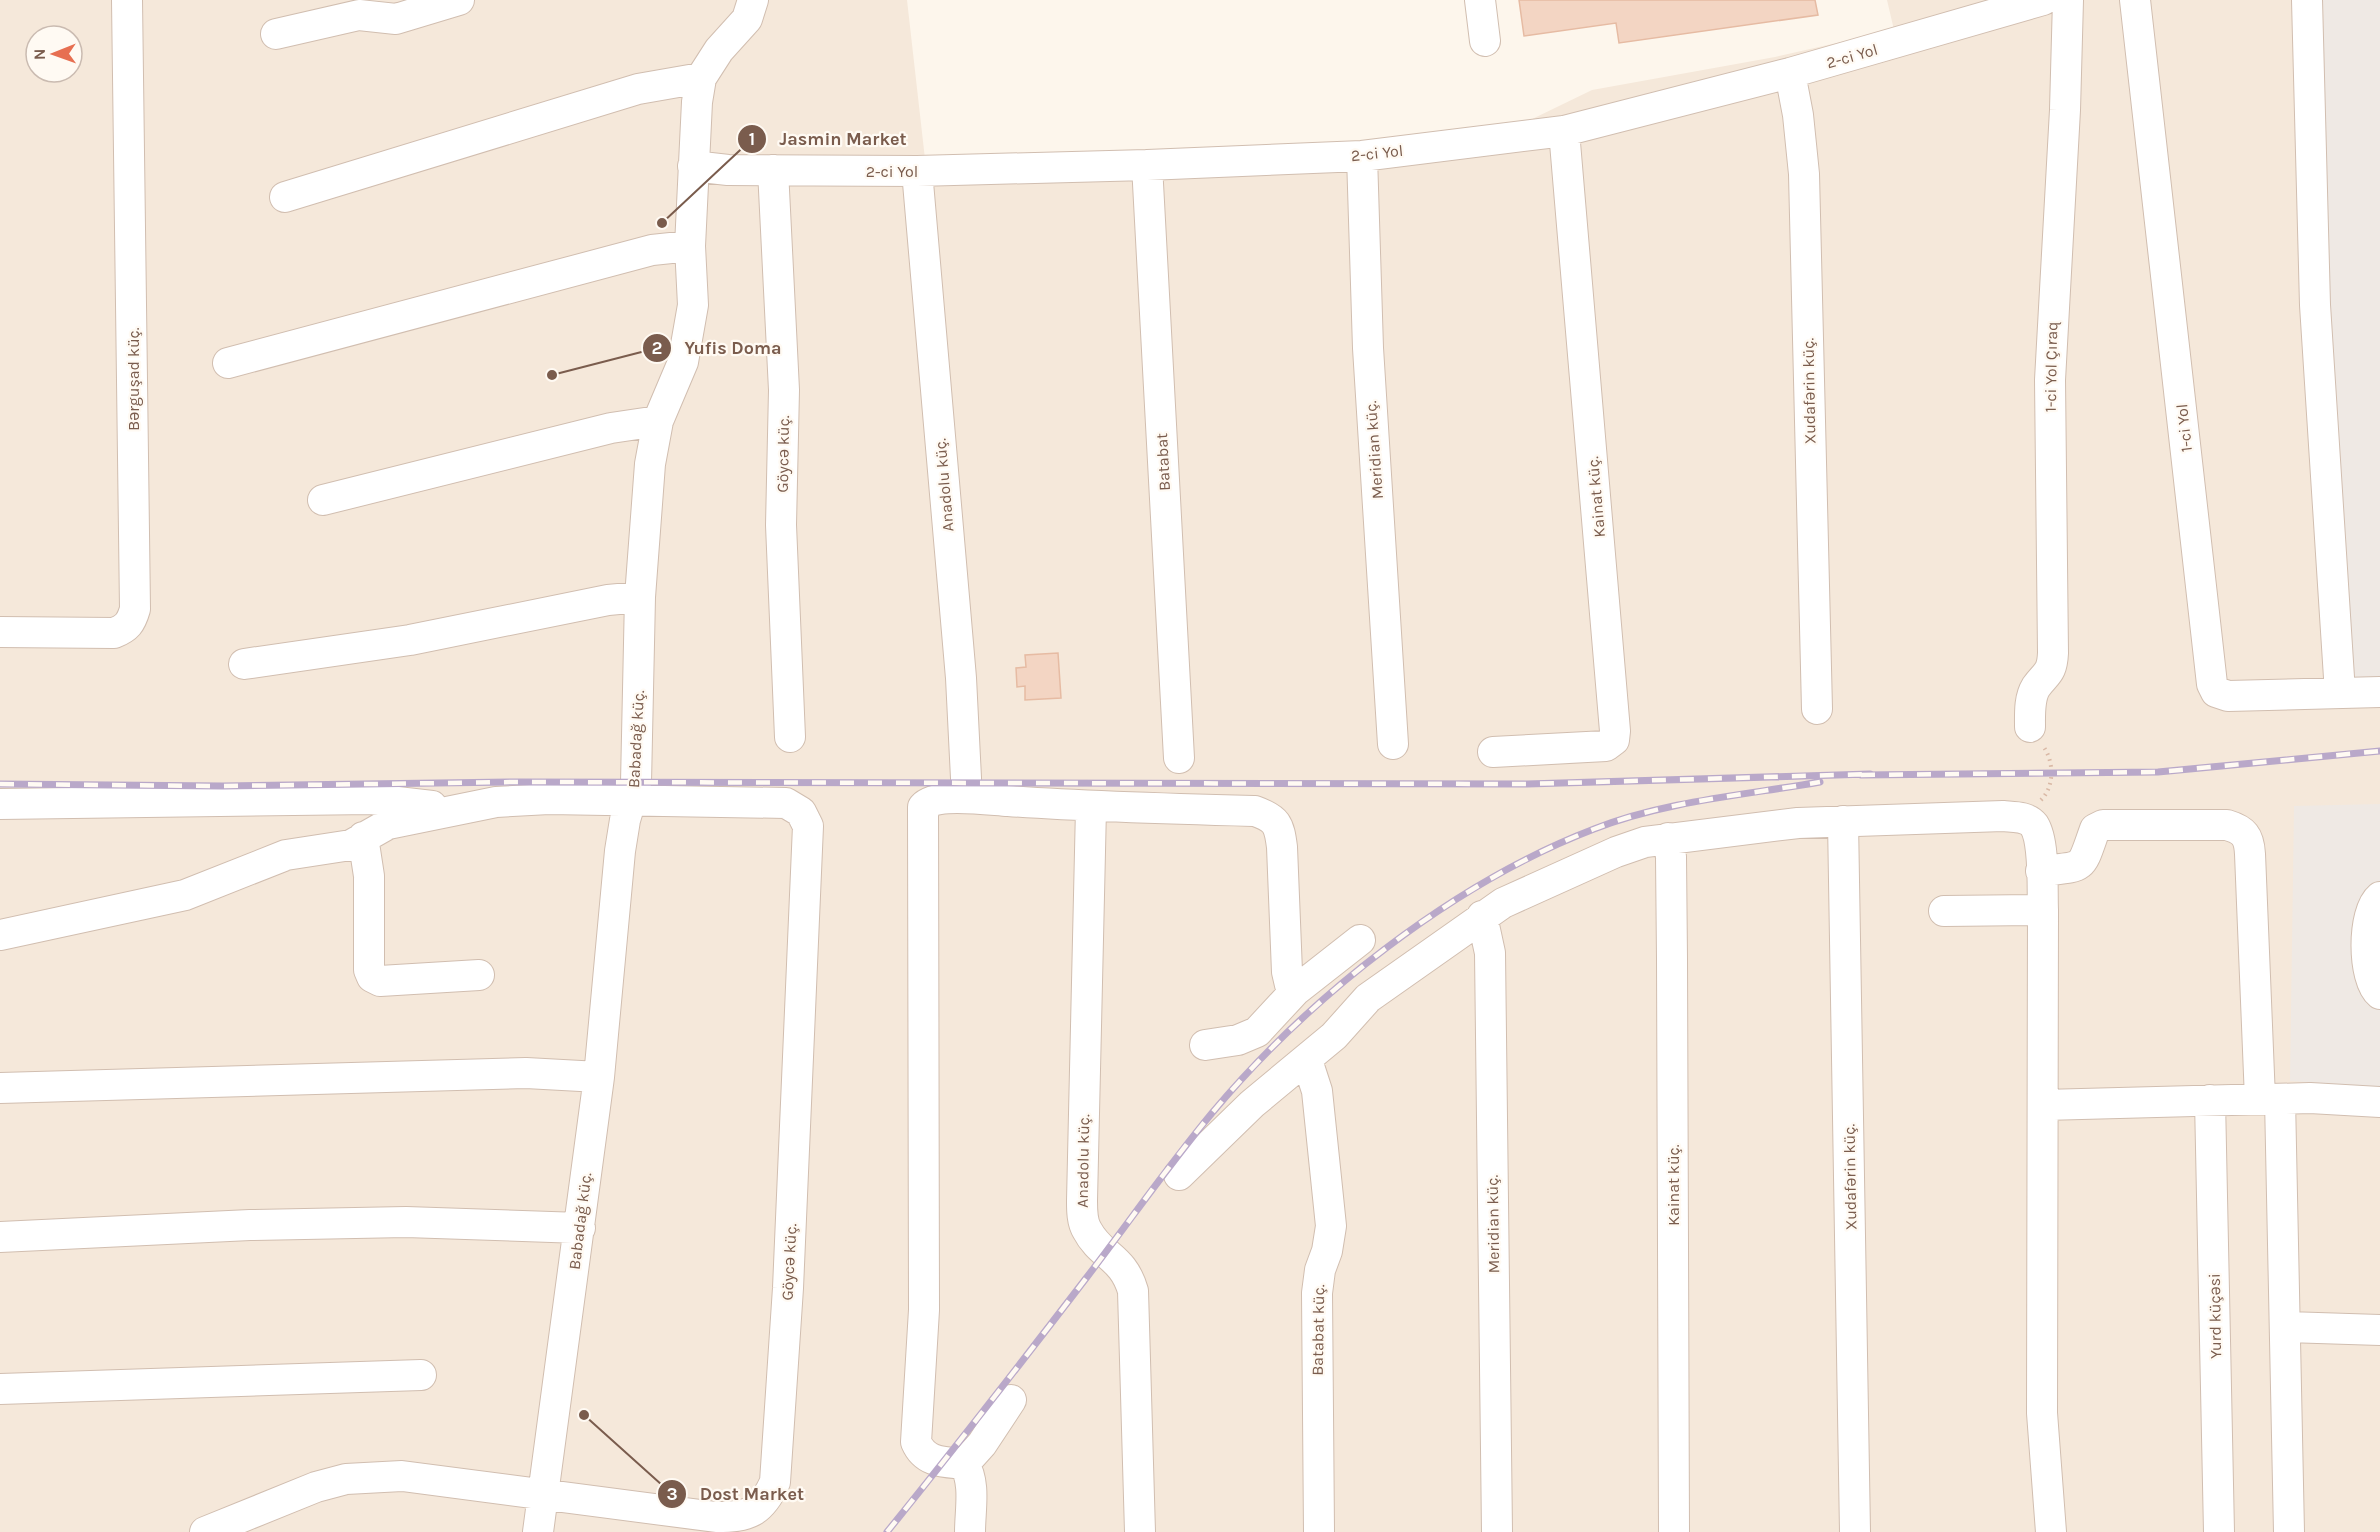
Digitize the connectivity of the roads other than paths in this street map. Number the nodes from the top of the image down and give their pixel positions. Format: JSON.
{"nodes":[{"id":1,"x":127,"y":0,"type":"edge"},
{"id":2,"x":459,"y":0,"type":"edge"},
{"id":3,"x":753,"y":0,"type":"edge"},
{"id":4,"x":1480,"y":0,"type":"edge"},
{"id":5,"x":2043,"y":0,"type":"edge"},
{"id":6,"x":2068,"y":0,"type":"edge"},
{"id":7,"x":2135,"y":0,"type":"edge"},
{"id":8,"x":2307,"y":0,"type":"edge"},
{"id":9,"x":276,"y":34,"type":"dead end"},
{"id":10,"x":1485,"y":41,"type":"dead end"},
{"id":11,"x":1790,"y":73,"type":"junction"},
{"id":12,"x":701,"y":78,"type":"junction"},
{"id":13,"x":1564,"y":131,"type":"junction"},
{"id":14,"x":1362,"y":156,"type":"junction"},
{"id":15,"x":1147,"y":165,"type":"junction"},
{"id":16,"x":693,"y":166,"type":"junction"},
{"id":17,"x":773,"y":170,"type":"junction"},
{"id":18,"x":917,"y":171,"type":"junction"},
{"id":19,"x":285,"y":197,"type":"dead end"},
{"id":20,"x":690,"y":246,"type":"junction"},
{"id":21,"x":228,"y":363,"type":"dead end"},
{"id":22,"x":658,"y":421,"type":"junction"},
{"id":23,"x":323,"y":500,"type":"dead end"},
{"id":24,"x":640,"y":597,"type":"junction"},
{"id":25,"x":0,"y":632,"type":"edge"},
{"id":26,"x":244,"y":664,"type":"dead end"},
{"id":27,"x":2380,"y":692,"type":"edge"},
{"id":28,"x":2340,"y":693,"type":"junction"},
{"id":29,"x":1817,"y":710,"type":"dead end"},
{"id":30,"x":2030,"y":727,"type":"road end"},
{"id":31,"x":790,"y":737,"type":"dead end"},
{"id":32,"x":1393,"y":744,"type":"dead end"},
{"id":33,"x":1493,"y":752,"type":"dead end"},
{"id":34,"x":1179,"y":758,"type":"dead end"},
{"id":35,"x":967,"y":798,"type":"junction"},
{"id":36,"x":631,"y":799,"type":"junction"},
{"id":37,"x":0,"y":804,"type":"edge"},
{"id":38,"x":1091,"y":808,"type":"junction"},
{"id":39,"x":460,"y":810,"type":"junction"},
{"id":40,"x":1843,"y":821,"type":"junction"},
{"id":41,"x":363,"y":837,"type":"junction"},
{"id":42,"x":1668,"y":838,"type":"junction"},
{"id":43,"x":2041,"y":872,"type":"junction"},
{"id":44,"x":2380,"y":897,"type":"edge"},
{"id":45,"x":2043,"y":910,"type":"junction"},
{"id":46,"x":1944,"y":911,"type":"dead end"},
{"id":47,"x":1482,"y":916,"type":"junction"},
{"id":48,"x":0,"y":935,"type":"edge"},
{"id":49,"x":1360,"y":940,"type":"dead end"},
{"id":50,"x":479,"y":975,"type":"dead end"},
{"id":51,"x":1295,"y":991,"type":"junction"},
{"id":52,"x":2380,"y":994,"type":"edge"},
{"id":53,"x":1204,"y":1045,"type":"dead end"},
{"id":54,"x":1307,"y":1060,"type":"junction"},
{"id":55,"x":599,"y":1077,"type":"junction"},
{"id":56,"x":0,"y":1088,"type":"edge"},
{"id":57,"x":2270,"y":1099,"type":"junction"},
{"id":58,"x":2210,"y":1100,"type":"junction"},
{"id":59,"x":2380,"y":1102,"type":"edge"},
{"id":60,"x":2044,"y":1105,"type":"junction"},
{"id":61,"x":1179,"y":1175,"type":"dead end"},
{"id":62,"x":580,"y":1228,"type":"junction"},
{"id":63,"x":0,"y":1237,"type":"edge"},
{"id":64,"x":2287,"y":1327,"type":"junction"},
{"id":65,"x":2380,"y":1330,"type":"edge"},
{"id":66,"x":421,"y":1375,"type":"dead end"},
{"id":67,"x":0,"y":1389,"type":"edge"},
{"id":68,"x":1011,"y":1400,"type":"dead end"},
{"id":69,"x":964,"y":1464,"type":"junction"},
{"id":70,"x":544,"y":1494,"type":"junction"},
{"id":71,"x":205,"y":1532,"type":"edge"},
{"id":72,"x":538,"y":1532,"type":"edge"},
{"id":73,"x":970,"y":1532,"type":"edge"},
{"id":74,"x":1140,"y":1532,"type":"edge"},
{"id":75,"x":1319,"y":1532,"type":"edge"},
{"id":76,"x":1497,"y":1532,"type":"edge"},
{"id":77,"x":1674,"y":1532,"type":"edge"},
{"id":78,"x":1855,"y":1532,"type":"edge"},
{"id":79,"x":2051,"y":1532,"type":"edge"},
{"id":80,"x":2219,"y":1532,"type":"edge"},
{"id":81,"x":2289,"y":1532,"type":"edge"}],
"edges":[{"from":1,"to":25,"type":"street","name":"Bərguşad küç."},
{"from":2,"to":9,"type":"street"},
{"from":3,"to":12,"type":"street","name":"Babadağ küç."},
{"from":4,"to":10,"type":"street"},
{"from":5,"to":11,"type":"street","name":"2-ci Yol"},
{"from":6,"to":30,"type":"street","name":"1-ci Yol Çıraq"},
{"from":7,"to":28,"type":"street","name":"1-ci Yol"},
{"from":8,"to":28,"type":"street"},
{"from":11,"to":13,"type":"street","name":"2-ci Yol"},
{"from":11,"to":29,"type":"street","name":"Xudafərin küç."},
{"from":12,"to":16,"type":"street","name":"Babadağ küç."},
{"from":12,"to":19,"type":"street"},
{"from":13,"to":14,"type":"street","name":"2-ci Yol"},
{"from":13,"to":33,"type":"street","name":"Kainat küç."},
{"from":14,"to":15,"type":"street","name":"2-ci Yol"},
{"from":14,"to":32,"type":"street","name":"Meridian küç."},
{"from":15,"to":18,"type":"street","name":"2-ci Yol"},
{"from":15,"to":34,"type":"street","name":"Batabat"},
{"from":16,"to":17,"type":"street","name":"2-ci Yol"},
{"from":16,"to":20,"type":"street","name":"Babadağ küç."},
{"from":17,"to":18,"type":"street","name":"2-ci Yol"},
{"from":17,"to":31,"type":"street","name":"Göycə küç."},
{"from":18,"to":35,"type":"street","name":"Anadolu küç."},
{"from":20,"to":21,"type":"street"},
{"from":20,"to":22,"type":"street","name":"Babadağ küç."},
{"from":22,"to":23,"type":"street"},
{"from":22,"to":24,"type":"street","name":"Babadağ küç."},
{"from":24,"to":26,"type":"street"},
{"from":24,"to":36,"type":"street","name":"Babadağ küç."},
{"from":27,"to":28,"type":"street","name":"1-ci Yol"},
{"from":35,"to":38,"type":"street"},
{"from":35,"to":69,"type":"street"},
{"from":36,"to":39,"type":"street"},
{"from":36,"to":55,"type":"street","name":"Babadağ küç."},
{"from":36,"to":70,"type":"street","name":"Göycə küç."},
{"from":37,"to":39,"type":"street"},
{"from":38,"to":51,"type":"street"},
{"from":38,"to":74,"type":"street","name":"Anadolu küç."},
{"from":39,"to":41,"type":"street"},
{"from":40,"to":42,"type":"street"},
{"from":40,"to":43,"type":"street"},
{"from":40,"to":78,"type":"street","name":"Xudafərin küç."},
{"from":41,"to":48,"type":"street"},
{"from":41,"to":50,"type":"street"},
{"from":42,"to":47,"type":"street"},
{"from":42,"to":77,"type":"street","name":"Kainat küç."},
{"from":43,"to":45,"type":"street"},
{"from":43,"to":57,"type":"street"},
{"from":44,"to":52,"type":"street"},
{"from":45,"to":46,"type":"street"},
{"from":45,"to":60,"type":"street"},
{"from":47,"to":54,"type":"street"},
{"from":47,"to":76,"type":"street","name":"Meridian küç."},
{"from":49,"to":51,"type":"street"},
{"from":51,"to":53,"type":"street"},
{"from":54,"to":61,"type":"street"},
{"from":54,"to":75,"type":"street","name":"Batabat küç."},
{"from":55,"to":56,"type":"street"},
{"from":55,"to":62,"type":"street","name":"Babadağ küç."},
{"from":57,"to":58,"type":"street"},
{"from":57,"to":59,"type":"street"},
{"from":57,"to":64,"type":"street"},
{"from":58,"to":60,"type":"street"},
{"from":58,"to":80,"type":"street","name":"Yurd küçəsi"},
{"from":60,"to":79,"type":"street"},
{"from":62,"to":63,"type":"street"},
{"from":62,"to":70,"type":"street","name":"Babadağ küç."},
{"from":64,"to":65,"type":"street"},
{"from":64,"to":81,"type":"street"},
{"from":66,"to":67,"type":"street"},
{"from":68,"to":69,"type":"street"},
{"from":69,"to":73,"type":"street"},
{"from":70,"to":71,"type":"street","name":"Göycə küç."},
{"from":70,"to":72,"type":"street","name":"Babadağ küç."}]}
